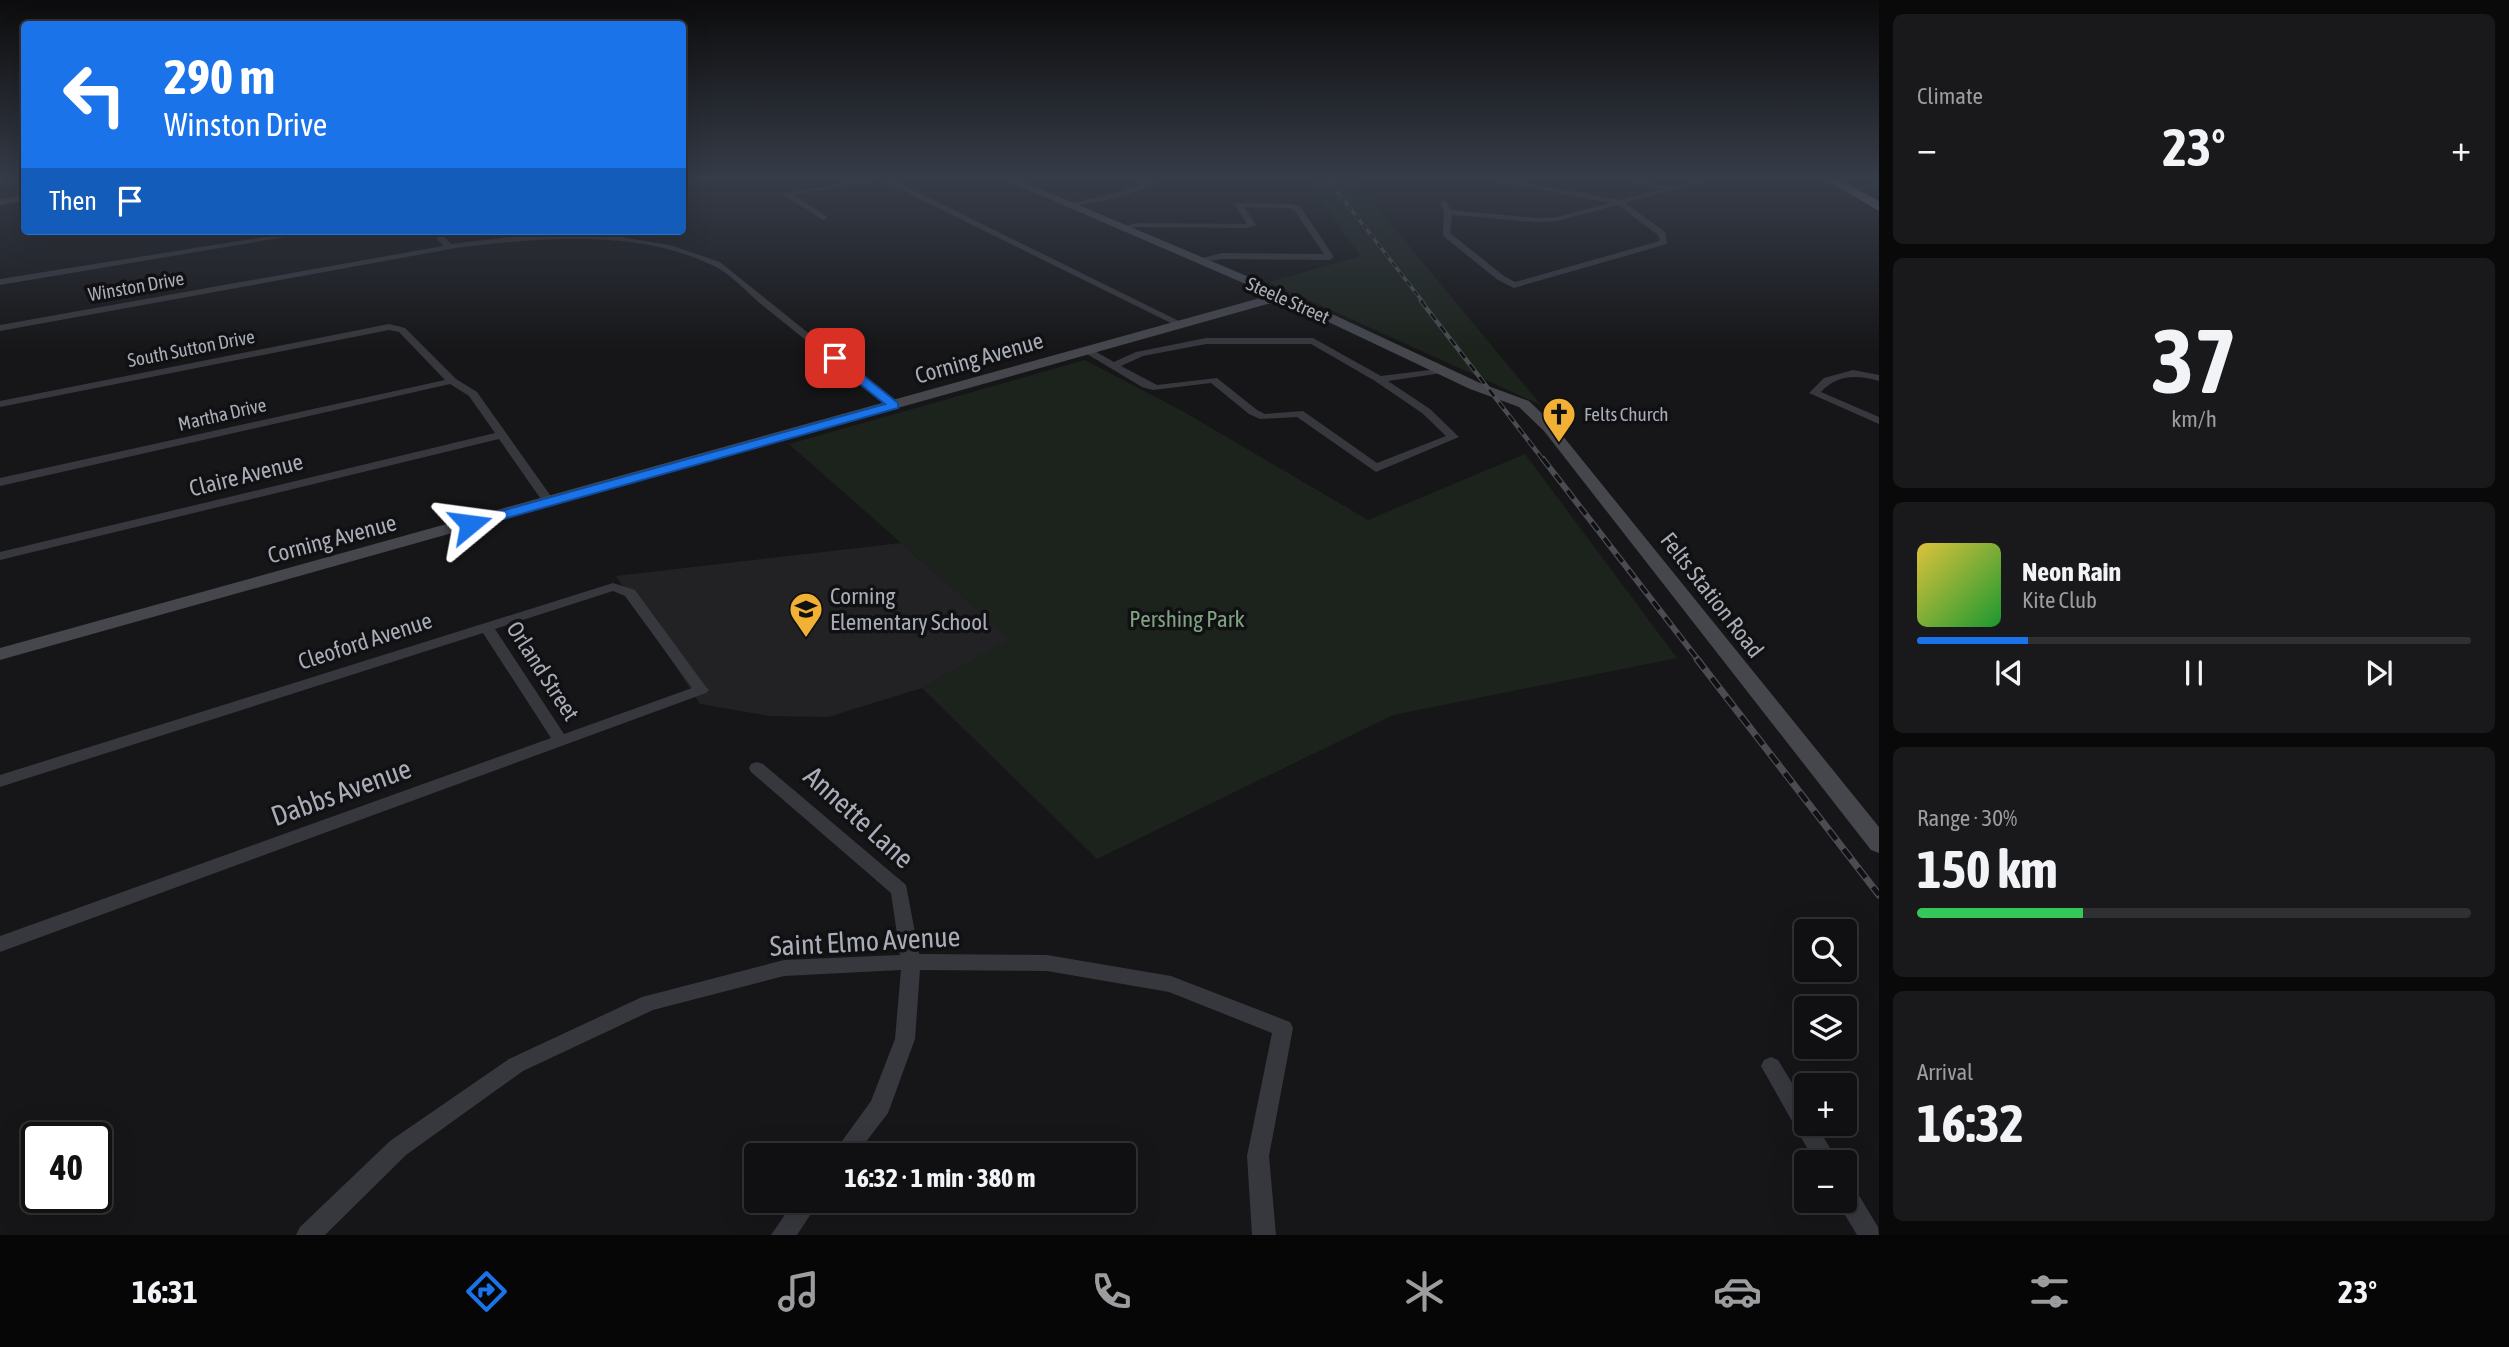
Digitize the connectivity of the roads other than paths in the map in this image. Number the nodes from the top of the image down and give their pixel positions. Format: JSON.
{"nodes":[{"id":1,"x":292,"y":235,"type":"edge"},
{"id":2,"x":439,"y":235,"type":"edge"},
{"id":3,"x":999,"y":235,"type":"edge"},
{"id":4,"x":1138,"y":235,"type":"edge"},
{"id":5,"x":1315,"y":235,"type":"edge"},
{"id":6,"x":1447,"y":235,"type":"edge"},
{"id":7,"x":1662,"y":235,"type":"edge"},
{"id":8,"x":450,"y":248,"type":"junction"},
{"id":9,"x":1199,"y":260,"type":"junction"},
{"id":10,"x":0,"y":282,"type":"edge"},
{"id":11,"x":1283,"y":296,"type":"junction"},
{"id":12,"x":1182,"y":325,"type":"junction"},
{"id":13,"x":0,"y":328,"type":"edge"},
{"id":14,"x":1087,"y":351,"type":"junction"},
{"id":15,"x":1114,"y":366,"type":"junction"},
{"id":16,"x":1442,"y":370,"type":"junction"},
{"id":17,"x":1879,"y":378,"type":"edge"},
{"id":18,"x":1379,"y":379,"type":"junction"},
{"id":19,"x":452,"y":381,"type":"junction"},
{"id":20,"x":1494,"y":393,"type":"joint"},
{"id":21,"x":0,"y":404,"type":"edge"},
{"id":22,"x":894,"y":405,"type":"junction"},
{"id":23,"x":1879,"y":421,"type":"edge"},
{"id":24,"x":502,"y":435,"type":"junction"},
{"id":25,"x":0,"y":482,"type":"edge"},
{"id":26,"x":549,"y":502,"type":"junction"},
{"id":27,"x":0,"y":556,"type":"edge"},
{"id":28,"x":486,"y":626,"type":"junction"},
{"id":29,"x":0,"y":654,"type":"edge"},
{"id":30,"x":701,"y":690,"type":"joint"},
{"id":31,"x":561,"y":741,"type":"junction"},
{"id":32,"x":757,"y":768,"type":"dead end"},
{"id":33,"x":0,"y":781,"type":"edge"},
{"id":34,"x":1879,"y":844,"type":"edge"},
{"id":35,"x":0,"y":944,"type":"edge"},
{"id":36,"x":911,"y":962,"type":"junction"},
{"id":37,"x":1771,"y":1066,"type":"dead end"},
{"id":38,"x":852,"y":1143,"type":"edge"},
{"id":39,"x":1820,"y":1150,"type":"edge"},
{"id":40,"x":798,"y":1213,"type":"edge"},
{"id":41,"x":1857,"y":1213,"type":"edge"},
{"id":42,"x":308,"y":1235,"type":"edge"},
{"id":43,"x":782,"y":1235,"type":"edge"},
{"id":44,"x":1264,"y":1235,"type":"edge"},
{"id":45,"x":1870,"y":1235,"type":"edge"}],
"edges":[{"from":1,"to":10,"type":"street"},
{"from":2,"to":8,"type":"street"},
{"from":3,"to":12,"type":"street"},
{"from":4,"to":9,"type":"street","name":"Steele Street"},
{"from":5,"to":9,"type":"street"},
{"from":6,"to":7,"type":"street"},
{"from":8,"to":13,"type":"street","name":"Winston Drive"},
{"from":8,"to":22,"type":"street","name":"Winston Drive"},
{"from":9,"to":11,"type":"street","name":"Steele Street"},
{"from":11,"to":12,"type":"street","name":"Corning Avenue"},
{"from":11,"to":16,"type":"street","name":"Steele Street"},
{"from":12,"to":14,"type":"street","name":"Corning Avenue"},
{"from":14,"to":15,"type":"street"},
{"from":14,"to":22,"type":"street","name":"Corning Avenue"},
{"from":15,"to":18,"type":"street"},
{"from":15,"to":18,"type":"street"},
{"from":16,"to":18,"type":"street"},
{"from":16,"to":20,"type":"street","name":"Steele Street"},
{"from":17,"to":23,"type":"street"},
{"from":19,"to":21,"type":"street","name":"South Sutton Drive"},
{"from":19,"to":24,"type":"street"},
{"from":19,"to":25,"type":"street","name":"Martha Drive"},
{"from":20,"to":34,"type":"street","name":"Felts Station Road"},
{"from":22,"to":26,"type":"street","name":"Corning Avenue"},
{"from":24,"to":26,"type":"street"},
{"from":24,"to":27,"type":"street","name":"Claire Avenue"},
{"from":26,"to":29,"type":"street","name":"Corning Avenue"},
{"from":28,"to":30,"type":"street","name":"Cleoford Avenue"},
{"from":28,"to":31,"type":"street","name":"Orland Street"},
{"from":28,"to":33,"type":"street","name":"Cleoford Avenue"},
{"from":30,"to":31,"type":"street","name":"Dabbs Avenue"},
{"from":31,"to":35,"type":"street","name":"Dabbs Avenue"},
{"from":32,"to":36,"type":"street","name":"Annette Lane"},
{"from":36,"to":38,"type":"street","name":"Annette Lane"},
{"from":36,"to":42,"type":"street","name":"Saint Elmo Avenue"},
{"from":36,"to":44,"type":"street","name":"Saint Elmo Avenue"},
{"from":37,"to":39,"type":"street"},
{"from":40,"to":43,"type":"street"},
{"from":41,"to":45,"type":"street"}]}
